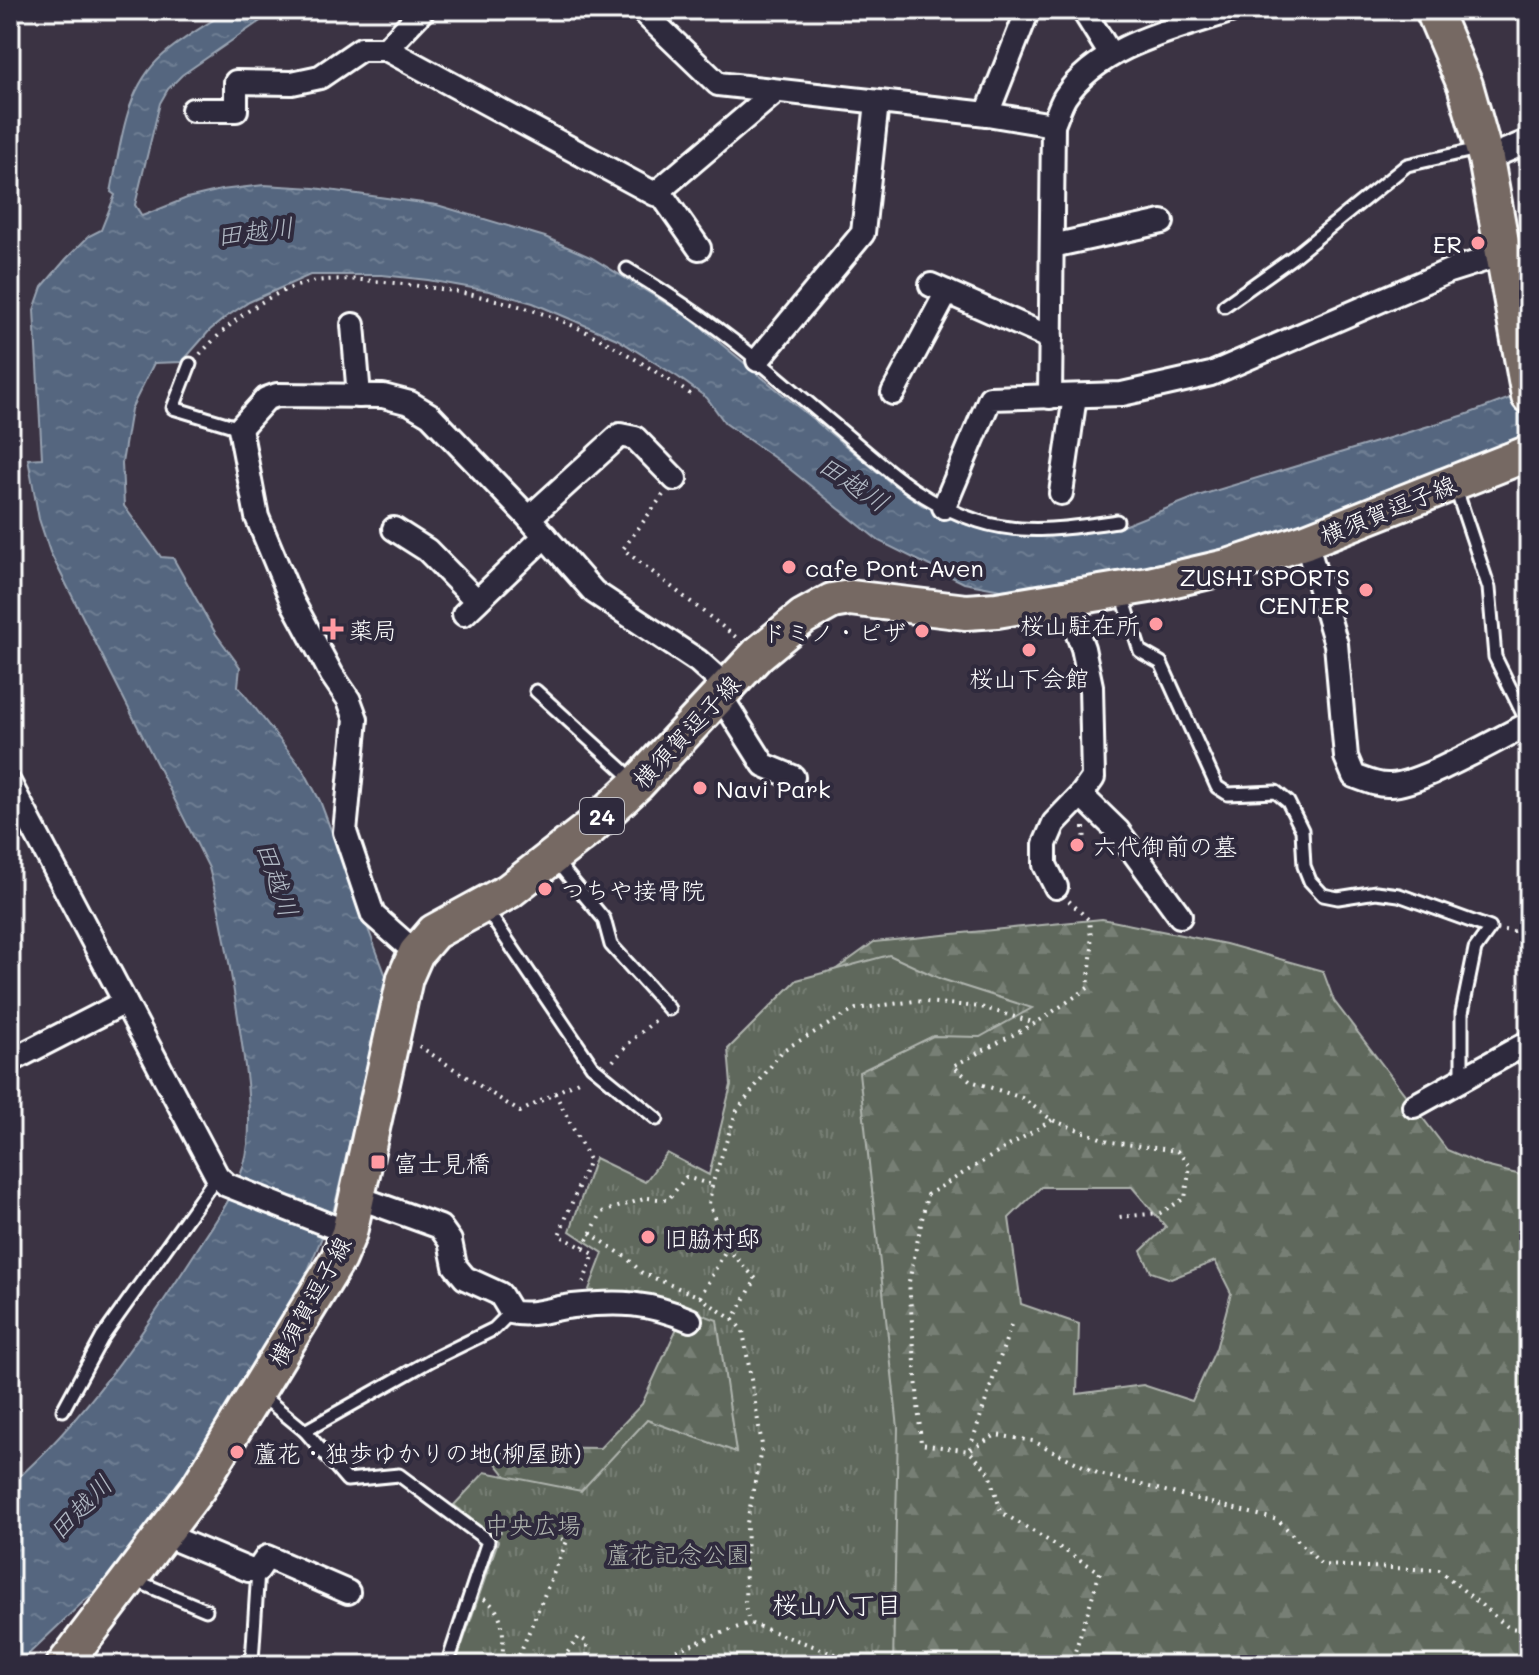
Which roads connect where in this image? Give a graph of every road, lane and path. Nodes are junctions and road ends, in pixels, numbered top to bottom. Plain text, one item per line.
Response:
1 (423, 10) edge
2 (641, 10) edge
3 (1028, 10) edge
4 (1083, 10) edge
5 (1233, 10) edge
6 (1433, 10) edge
7 (386, 49) junction
8 (1111, 55) junction
9 (775, 92) junction
10 (877, 102) junction
11 (193, 110) dead end
12 (987, 114) junction
13 (1053, 125) junction
14 (1529, 141) edge
15 (1484, 154) junction
16 (659, 191) junction
17 (1162, 222) dead end
18 (1052, 246) junction
19 (699, 248) dead end
20 (1503, 254) junction
21 (627, 269) dead end
22 (1224, 306) dead end
23 (353, 325) dead end
24 (1051, 338) junction
25 (758, 360) junction
26 (190, 364) joint
27 (1528, 392) edge
28 (893, 393) dead end
29 (359, 396) junction
30 (1075, 396) junction
31 (695, 397) dead end
32 (1050, 397) junction
33 (240, 428) junction
34 (1529, 453) edge
35 (675, 479) joint
36 (1454, 482) junction
37 (1061, 493) dead end
38 (944, 507) junction
39 (529, 518) junction
40 (1117, 521) dead end
41 (394, 529) dead end
42 (545, 536) junction
43 (1306, 541) junction
44 (1120, 590) junction
45 (1065, 600) junction
46 (758, 654) junction
47 (536, 691) dead end
48 (724, 691) junction
49 (1528, 724) edge
50 (793, 777) dead end
51 (637, 784) junction
52 (11, 789) edge
53 (1081, 795) junction
54 (553, 859) junction
55 (1056, 887) joint
56 (483, 905) junction
57 (1180, 916) dead end
58 (1529, 927) edge
59 (1490, 928) junction
60 (416, 953) junction
61 (125, 1002) junction
62 (669, 1009) joint
63 (1036, 1023) junction
64 (392, 1031) junction
65 (1529, 1042) edge
66 (10, 1061) edge
67 (595, 1068) junction
68 (1462, 1080) junction
69 (555, 1093) junction
70 (1414, 1106) dead end
71 (657, 1119) dead end
72 (1052, 1120) junction
73 (222, 1180) junction
74 (712, 1185) junction
75 (357, 1197) junction
76 (1119, 1217) dead end
77 (340, 1230) junction
78 (582, 1248) junction
79 (727, 1248) junction
80 (700, 1297) dead end
81 (574, 1306) junction
82 (511, 1312) junction
83 (690, 1320) dead end
84 (733, 1320) dead end
85 (1011, 1325) dead end
86 (257, 1393) junction
87 (63, 1410) dead end
88 (305, 1431) junction
89 (762, 1445) dead end
90 (969, 1451) junction
91 (165, 1535) junction
92 (488, 1541) junction
93 (258, 1570) junction
94 (130, 1578) junction
95 (348, 1592) dead end
96 (469, 1594) junction
97 (206, 1610) dead end
98 (749, 1623) junction
99 (1529, 1630) edge
100 (252, 1661) dead end
101 (70, 1663) edge
102 (447, 1665) edge
103 (502, 1665) edge
104 (515, 1665) edge
105 (558, 1665) edge
106 (583, 1665) edge
107 (658, 1665) edge
108 (866, 1665) edge
109 (1077, 1665) edge

1 - 7 street
2 - 9 street
3 - 12 street
4 - 8 street
5 - 8 street
6 - 15 main road
7 - 11 street
7 - 16 street
8 - 13 street
9 - 10 street
9 - 16 street
10 - 12 street
10 - 25 street
12 - 13 street
13 - 18 street
14 - 15 street
15 - 20 main road
15 - 22 lane
16 - 19 street
17 - 18 street
18 - 24 street
20 - 27 main road
20 - 30 street
21 - 25 lane
23 - 29 street
24 - 28 street
24 - 32 street
25 - 38 lane
26 - 31 path
26 - 33 lane
29 - 33 street
29 - 39 street
30 - 32 street
30 - 37 street
32 - 38 street
33 - 60 street
34 - 36 main road, 横須賀逗子線 / 24
35 - 39 street
35 - 46 path
36 - 43 main road, 横須賀逗子線 / 24
36 - 49 lane
38 - 40 lane
39 - 42 street
41 - 42 street
42 - 48 street
43 - 44 main road, 横須賀逗子線 / 24
43 - 49 street
44 - 45 main road, 横須賀逗子線 / 24
44 - 59 lane
45 - 46 main road, 横須賀逗子線 / 24
45 - 53 street
46 - 48 main road, 横須賀逗子線 / 24
47 - 51 lane
48 - 50 street
48 - 51 main road, 横須賀逗子線 / 24
51 - 54 main road, 横須賀逗子線 / 24
52 - 61 street
53 - 55 street
53 - 57 street
54 - 56 main road, 横須賀逗子線 / 24
54 - 62 lane
55 - 63 path
56 - 60 main road, 横須賀逗子線 / 24
56 - 67 lane
58 - 59 path
59 - 68 lane
60 - 64 main road, 横須賀逗子線 / 24
61 - 66 street
61 - 73 street
62 - 67 path
63 - 72 path
63 - 74 path
64 - 69 path
64 - 75 main road, 横須賀逗子線 / 24
65 - 68 street
67 - 69 path
67 - 71 lane
68 - 70 street
69 - 78 path
72 - 76 path
72 - 90 path
73 - 77 street
73 - 87 lane
74 - 78 path
74 - 79 path
75 - 77 main road, 横須賀逗子線 / 24
75 - 82 street
77 - 86 main road, 横須賀逗子線 / 24
78 - 81 path
79 - 80 path
79 - 84 path
81 - 82 street
81 - 83 street
82 - 88 lane
85 - 90 path
86 - 88 lane
86 - 91 main road, 横須賀逗子線 / 24
88 - 92 lane
89 - 98 path
90 - 99 path
90 - 109 path
91 - 93 street
91 - 94 main road, 横須賀逗子線 / 24
92 - 96 lane
92 - 104 path
93 - 95 street
93 - 100 lane
94 - 97 lane
94 - 101 main road, 横須賀逗子線 / 24
96 - 102 lane
96 - 103 path
98 - 107 path
98 - 108 path
105 - 106 path

